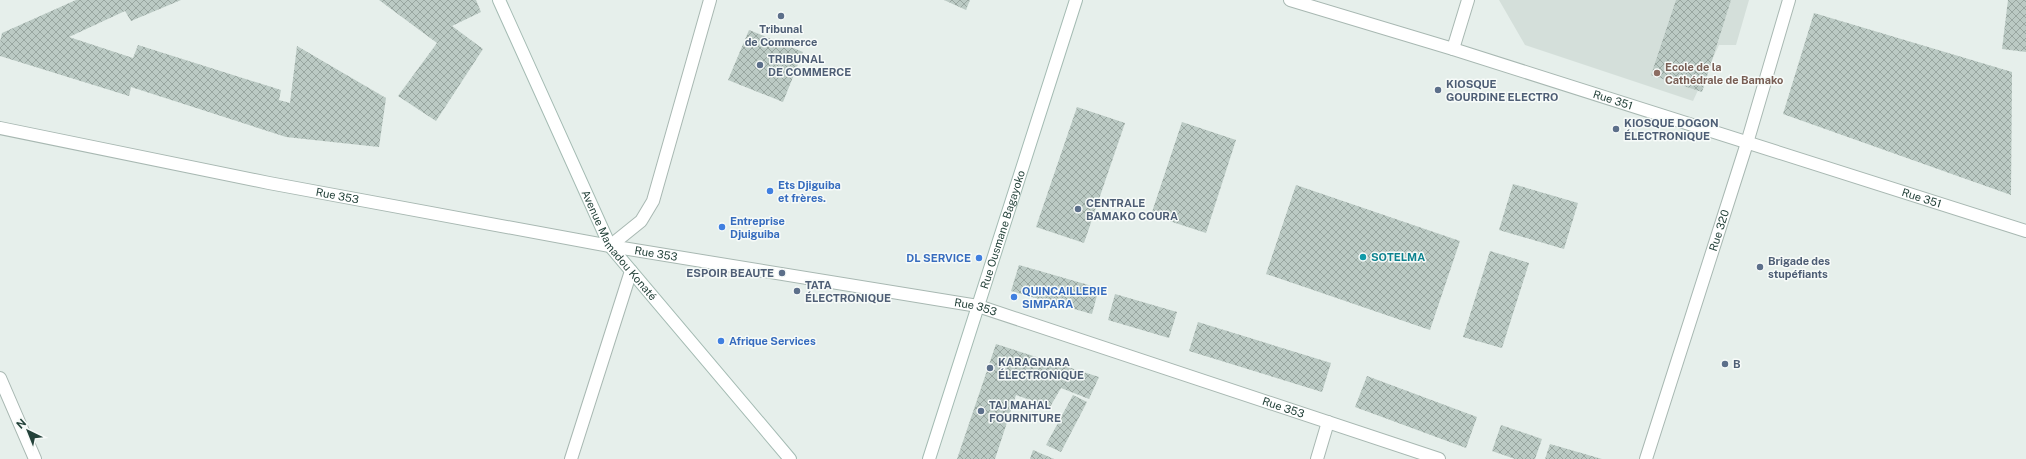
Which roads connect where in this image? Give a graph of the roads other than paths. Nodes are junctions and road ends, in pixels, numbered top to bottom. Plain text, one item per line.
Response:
1 (499, 0) edge
2 (710, 0) edge
3 (1076, 0) edge
4 (1290, 0) edge
5 (1468, 0) edge
6 (1789, 0) edge
7 (1453, 49) junction
8 (0, 128) edge
9 (1747, 143) junction
10 (2026, 231) edge
11 (610, 246) junction
12 (631, 272) junction
13 (978, 306) junction
14 (0, 378) edge
15 (1328, 422) junction
16 (35, 459) edge
17 (570, 459) edge
18 (790, 459) edge
19 (929, 459) edge
20 (1317, 459) edge
21 (1439, 459) edge
22 (1646, 459) edge

1 - 11 street, Avenue Mamadou Konaté
2 - 11 street
3 - 13 street, Rue Ousmane Bagayoko
4 - 7 street, Rue 351
5 - 7 street
6 - 9 street, Rue 320
7 - 9 street, Rue 351
8 - 11 street, Rue 353
9 - 10 street, Rue 351
9 - 22 street, Rue 320
11 - 12 street, Avenue Mamadou Konaté
11 - 13 street, Rue 353
12 - 17 street
12 - 18 street, Avenue Mamadou Konaté
13 - 15 street, Rue 353
13 - 19 street, Rue Ousmane Bagayoko
14 - 16 street
15 - 20 street
15 - 21 street, Rue 353

